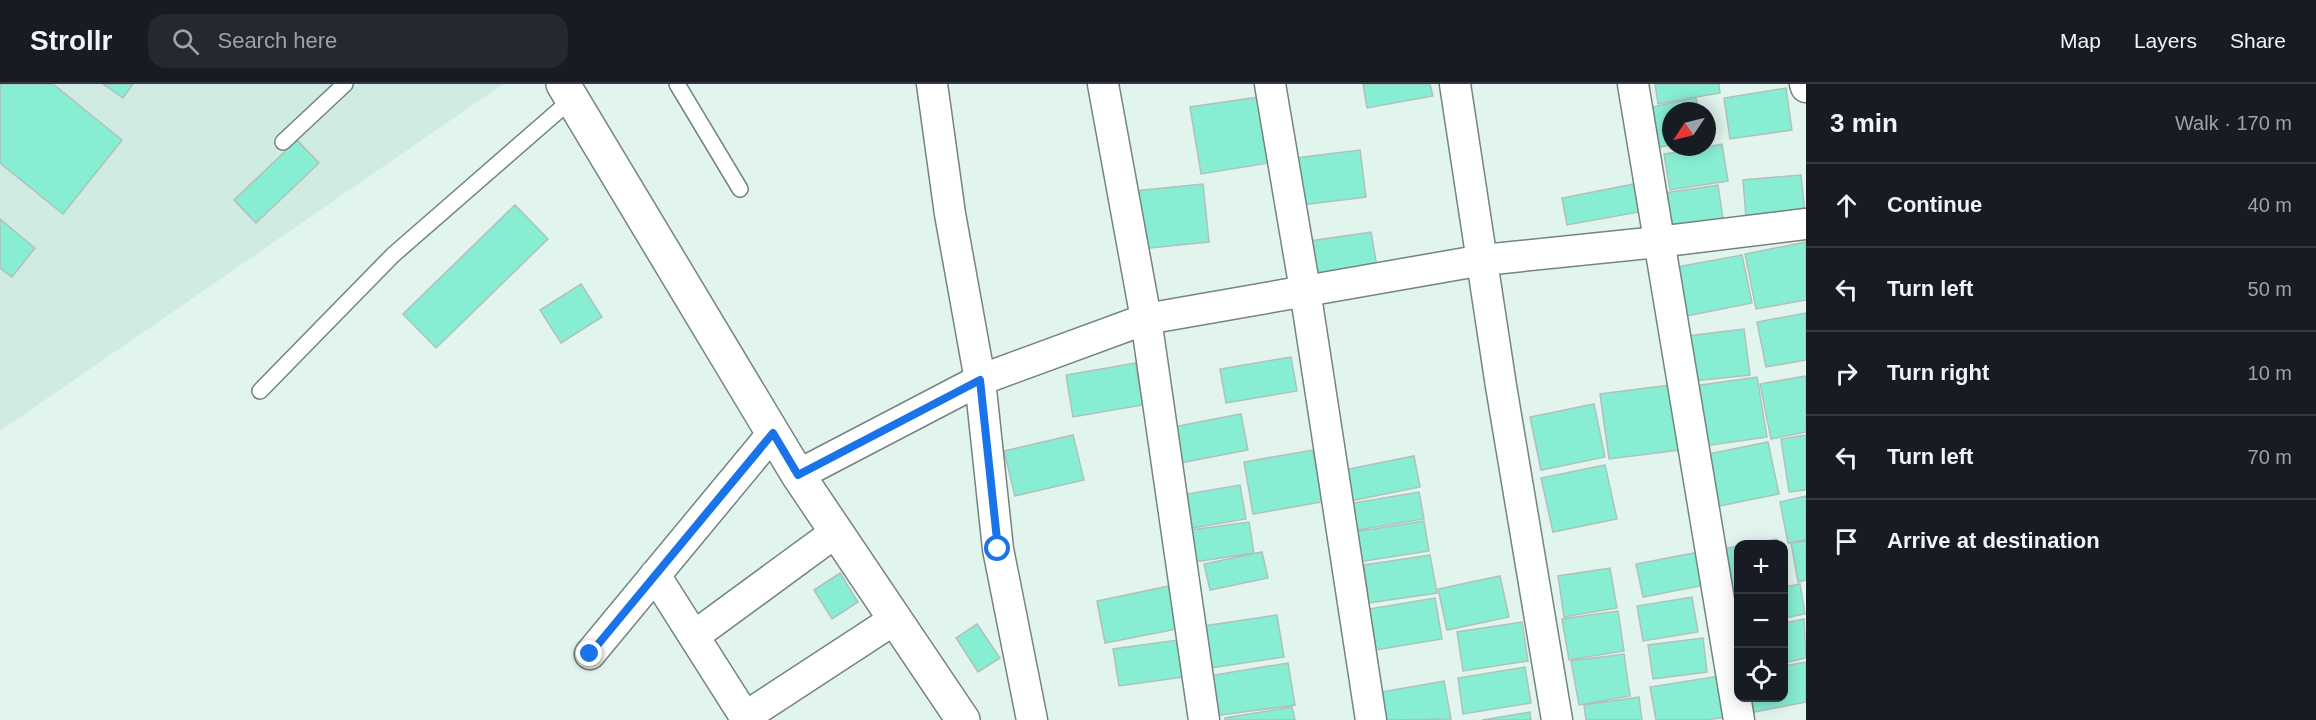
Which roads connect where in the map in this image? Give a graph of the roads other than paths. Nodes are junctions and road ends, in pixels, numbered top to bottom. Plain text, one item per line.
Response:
1 (345, 84) edge
2 (677, 84) edge
3 (932, 84) edge
4 (1103, 84) edge
5 (1270, 84) edge
6 (1455, 84) edge
7 (1633, 84) edge
8 (568, 92) edge
9 (283, 142) dead end
10 (740, 189) dead end
11 (1806, 224) edge
12 (1658, 242) junction
13 (1483, 260) junction
14 (1305, 290) junction
15 (1146, 319) junction
16 (980, 380) junction
17 (260, 391) dead end
18 (773, 433) junction
19 (798, 475) junction
20 (836, 532) junction
21 (655, 575) junction
22 (895, 619) junction
23 (694, 636) junction
24 (590, 654) dead end
25 (746, 718) edge
26 (963, 720) edge
27 (1032, 720) edge
28 (1204, 720) edge
29 (1371, 720) edge
30 (1557, 720) edge
31 (1739, 720) edge

1 - 9 lane
2 - 10 lane
3 - 16 street
4 - 15 street
5 - 14 street
6 - 13 street
7 - 12 street
8 - 17 lane
8 - 18 street
11 - 12 street
12 - 13 street
12 - 31 street
13 - 14 street
13 - 30 street
14 - 15 street
14 - 29 street
15 - 16 street
15 - 28 street
16 - 19 street
16 - 27 street
18 - 19 street
18 - 21 street
19 - 20 street
20 - 22 street
20 - 23 street
21 - 23 street
21 - 24 street
22 - 25 street
22 - 26 street
23 - 25 street

